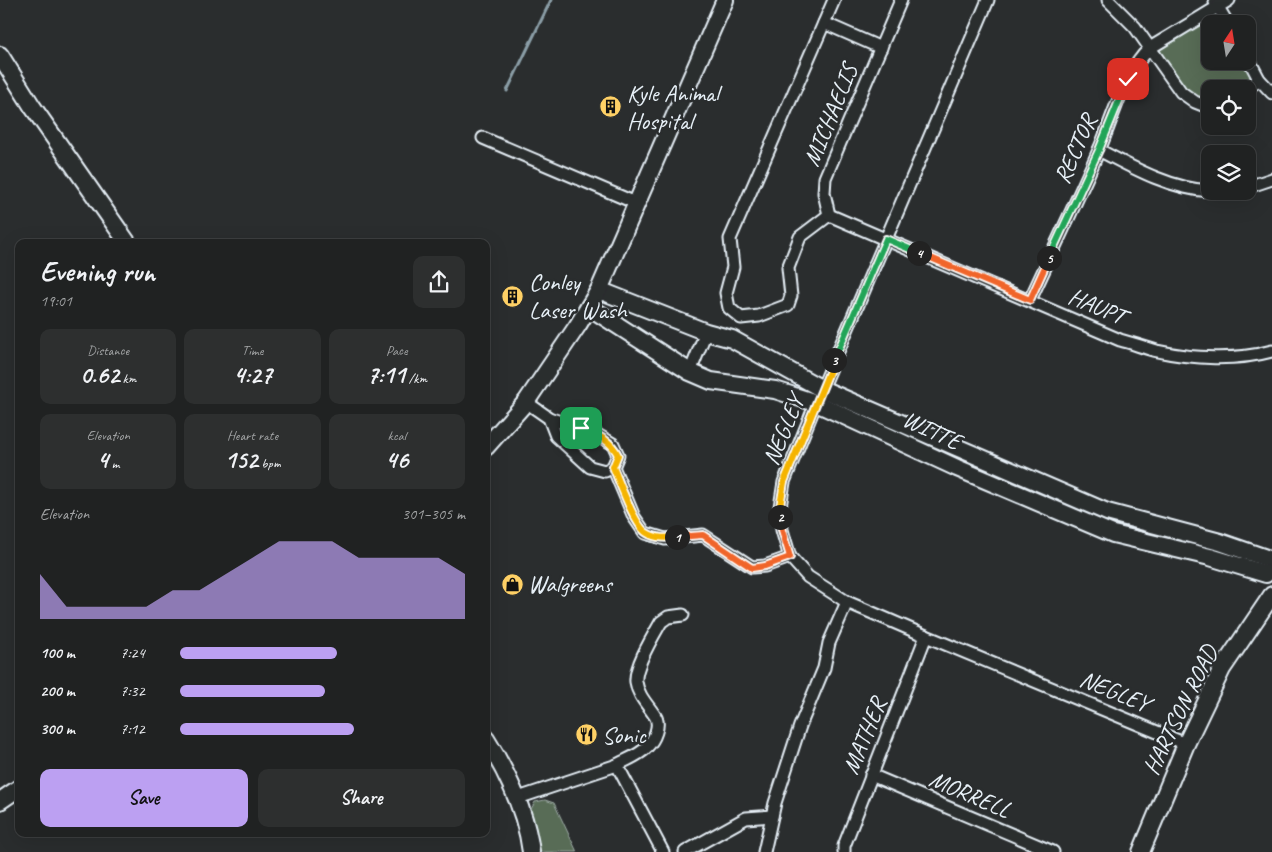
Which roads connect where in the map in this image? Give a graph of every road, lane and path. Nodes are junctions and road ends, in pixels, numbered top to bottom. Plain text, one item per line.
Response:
1 (725, 0) edge
2 (834, 0) edge
3 (901, 0) edge
4 (988, 0) edge
5 (1108, 0) edge
6 (1229, 0) edge
7 (1216, 3) edge
8 (1223, 15) edge
9 (824, 22) junction
10 (881, 48) junction
11 (1150, 48) junction
12 (0, 54) edge
13 (1254, 70) edge
14 (1259, 79) junction
15 (1256, 82) edge
16 (1272, 92) edge
17 (1201, 104) edge
18 (483, 138) dead end
19 (1099, 150) junction
20 (1272, 179) edge
21 (1256, 184) edge
22 (1201, 190) edge
23 (638, 204) junction
24 (829, 215) junction
25 (126, 239) edge
26 (886, 239) junction
27 (599, 290) junction
28 (1030, 300) junction
29 (589, 307) junction
30 (742, 318) junction
31 (706, 332) junction
32 (732, 339) junction
33 (1272, 352) edge
34 (690, 372) junction
35 (819, 396) junction
36 (526, 402) junction
37 (549, 418) junction
38 (490, 442) edge
39 (613, 467) junction
40 (1053, 489) junction
41 (1045, 505) junction
42 (1161, 527) junction
43 (1158, 544) junction
44 (790, 557) junction
45 (1270, 565) edge
46 (1272, 593) edge
47 (847, 602) junction
48 (683, 615) dead end
49 (926, 636) junction
50 (1186, 744) junction
51 (490, 745) edge
52 (617, 765) junction
53 (871, 775) junction
54 (15, 791) edge
55 (518, 798) junction
56 (0, 801) edge
57 (772, 816) junction
58 (531, 852) edge
59 (664, 852) edge
60 (685, 852) edge
61 (764, 852) edge
62 (844, 852) edge
63 (1053, 852) edge
64 (1141, 852) edge

1 - 23 street
2 - 9 street, MICHAELIS
3 - 10 street, MICHAELIS
4 - 26 street, NEGLEY
5 - 11 street
6 - 7 street, RECTOR
7 - 8 street
7 - 11 street, RECTOR
9 - 10 street
9 - 30 street, MICHAELIS
10 - 24 street, MICHAELIS
11 - 17 street
11 - 19 street, RECTOR
12 - 25 street
13 - 14 street
14 - 15 street
14 - 16 street
18 - 23 street
19 - 22 street
19 - 28 street, RECTOR
20 - 21 street
23 - 27 street
24 - 26 street, HAUPT
24 - 30 street
26 - 28 street, HAUPT
26 - 35 street, NEGLEY
27 - 29 street
27 - 31 street, WITTE
28 - 33 street, HAUPT
29 - 34 street, WITTE
29 - 36 street
30 - 32 street
31 - 32 street, WITTE
31 - 34 street
32 - 35 street, WITTE
34 - 35 street, WITTE
35 - 40 street, WITTE
35 - 41 street, WITTE
35 - 44 street, NEGLEY
36 - 37 street
36 - 38 street
37 - 39 street
37 - 39 street
39 - 44 street
40 - 41 street
40 - 42 street, WITTE
41 - 43 street, WITTE
42 - 43 street
42 - 45 street, WITTE
43 - 45 street, WITTE
44 - 47 street, NEGLEY
45 - 46 street
46 - 50 street, HARTSON ROAD
47 - 49 street, NEGLEY
47 - 57 street
48 - 52 street
49 - 50 street, NEGLEY
49 - 53 street, MATHER
50 - 64 street, HARTSON ROAD
51 - 55 street
52 - 55 street
52 - 59 street
53 - 62 street, MATHER
53 - 63 street, MORRELL
54 - 56 street
55 - 58 street
57 - 60 street
57 - 61 street

